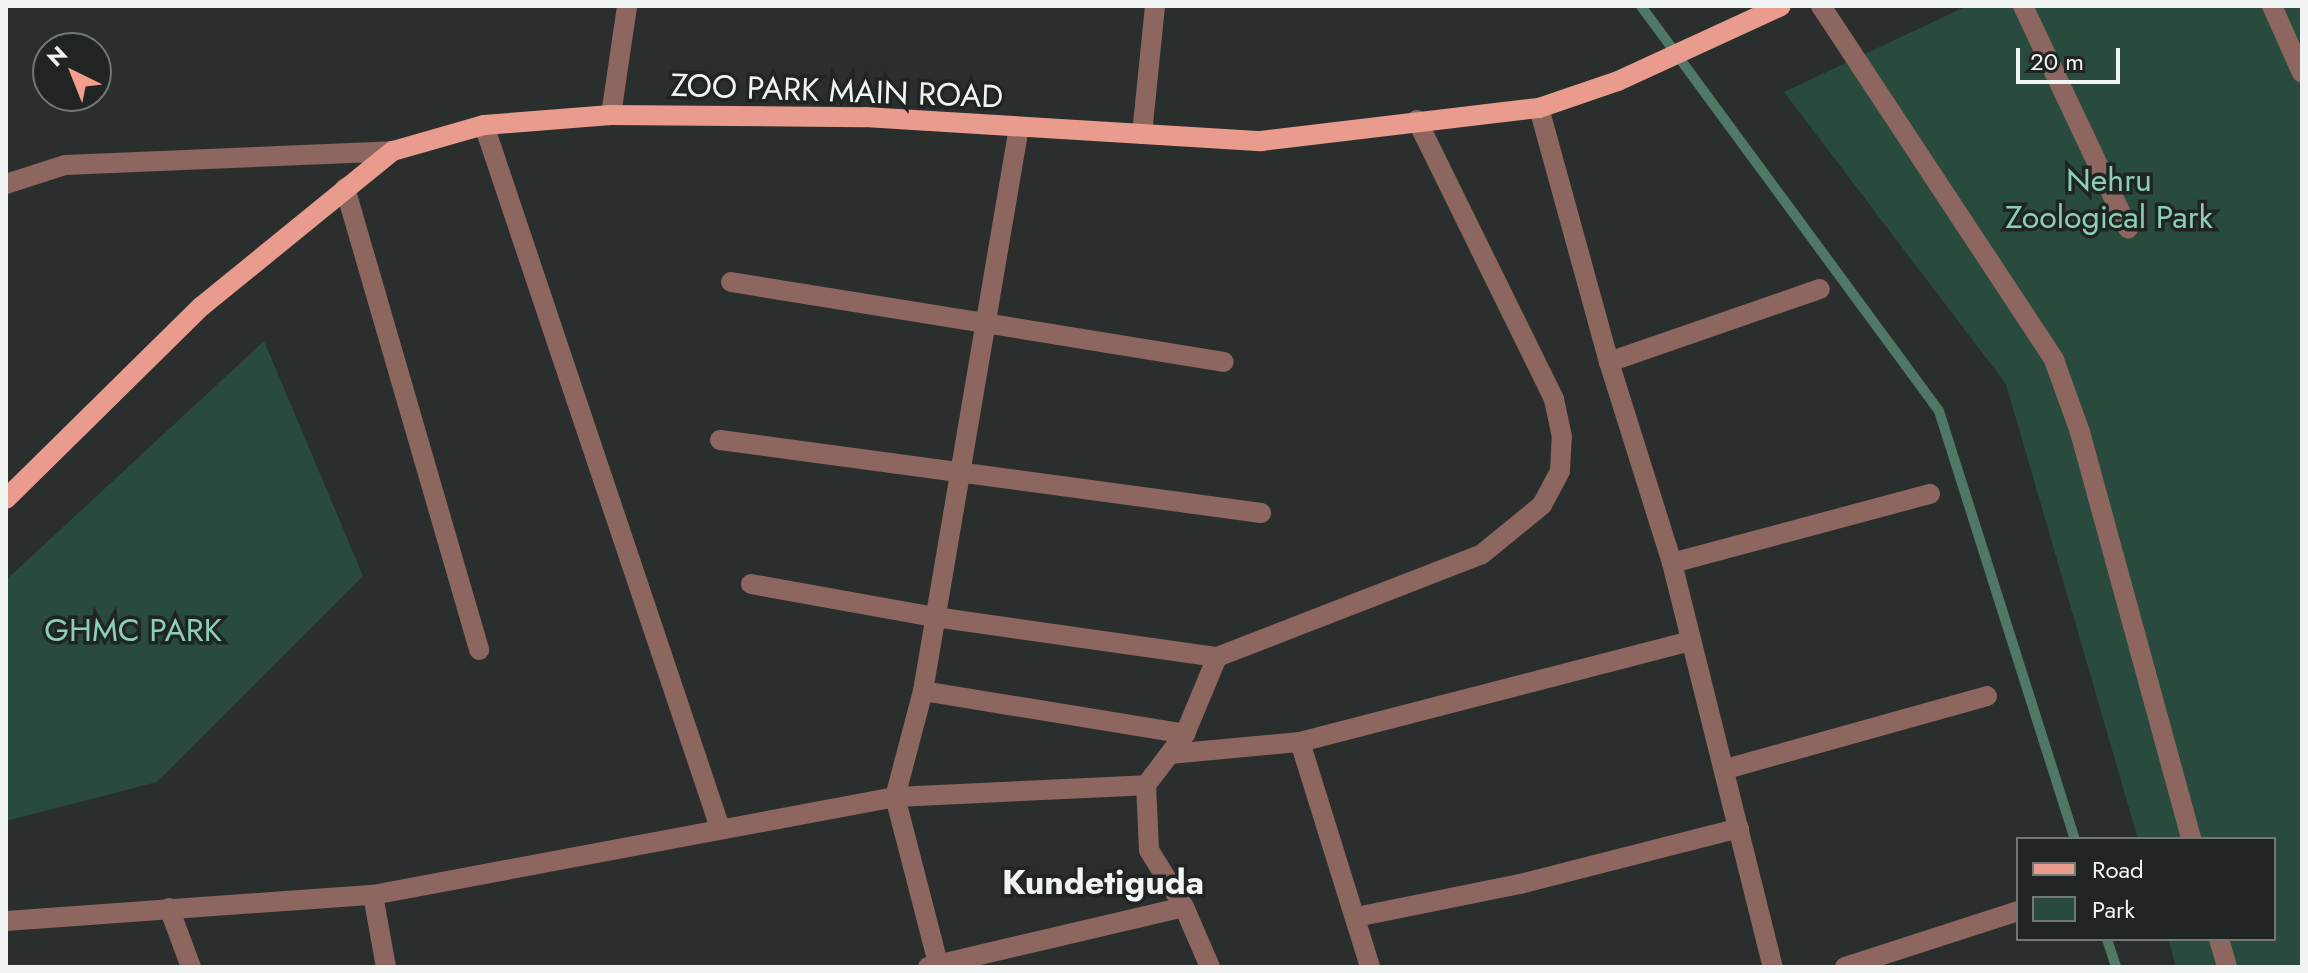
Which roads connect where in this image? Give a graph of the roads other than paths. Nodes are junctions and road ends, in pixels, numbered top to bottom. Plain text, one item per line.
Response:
1 (627, 6) edge
2 (1155, 6) edge
3 (1781, 6) edge
4 (1821, 6) edge
5 (2023, 6) edge
6 (2272, 6) edge
7 (2302, 73) edge
8 (1539, 108) junction
9 (611, 115) junction
10 (1417, 120) junction
11 (484, 125) junction
12 (1019, 127) junction
13 (1142, 134) junction
14 (393, 151) junction
15 (6, 184) edge
16 (345, 188) junction
17 (2128, 228) dead end
18 (731, 282) dead end
19 (1820, 289) dead end
20 (988, 320) junction
21 (1224, 362) dead end
22 (1609, 362) junction
23 (720, 440) dead end
24 (957, 472) junction
25 (1930, 494) dead end
26 (6, 499) edge
27 (1261, 513) dead end
28 (1672, 563) junction
29 (751, 584) dead end
30 (935, 617) junction
31 (1691, 641) junction
32 (479, 650) dead end
33 (1217, 657) junction
34 (923, 691) junction
35 (1987, 696) dead end
36 (1185, 734) junction
37 (1300, 742) junction
38 (1170, 754) junction
39 (1726, 769) junction
40 (1146, 785) junction
41 (895, 797) junction
42 (720, 828) junction
43 (1739, 828) junction
44 (2190, 837) edge
45 (373, 895) junction
46 (1184, 907) junction
47 (169, 908) junction
48 (2016, 912) edge
49 (1356, 917) junction
50 (6, 921) edge
51 (2220, 941) edge
52 (935, 966) edge
53 (191, 967) edge
54 (386, 967) edge
55 (1210, 967) edge
56 (1370, 967) edge
57 (1773, 967) edge
58 (1845, 967) edge
59 (2227, 967) edge

1 - 9 street
2 - 13 street
3 - 8 main road, ZOO PARK MAIN ROAD
4 - 44 street
5 - 17 street
6 - 7 street
8 - 10 main road, ZOO PARK MAIN ROAD
8 - 22 street
9 - 11 main road, ZOO PARK MAIN ROAD
9 - 12 main road, ZOO PARK MAIN ROAD
10 - 13 main road, ZOO PARK MAIN ROAD
10 - 33 street
11 - 14 main road, ZOO PARK MAIN ROAD
11 - 42 street
12 - 13 main road, ZOO PARK MAIN ROAD
12 - 20 street
14 - 15 street
14 - 16 main road, ZOO PARK MAIN ROAD
16 - 26 main road, ZOO PARK MAIN ROAD
16 - 32 street
18 - 20 street
19 - 22 street
20 - 21 street
20 - 24 street
22 - 28 street
23 - 24 street
24 - 27 street
24 - 30 street
25 - 28 street
28 - 31 street
29 - 30 street
30 - 33 street
30 - 34 street
31 - 37 street
31 - 39 street
33 - 36 street
34 - 36 street
34 - 41 street
35 - 39 street
36 - 38 street
37 - 38 street
37 - 49 street
38 - 40 street
39 - 43 street
40 - 41 street
40 - 46 street
41 - 42 street
41 - 52 street
42 - 45 street
43 - 49 street
43 - 57 street
45 - 47 street
45 - 54 street
46 - 52 street
46 - 55 street
47 - 50 street
47 - 53 street
48 - 58 street
49 - 56 street
51 - 59 street

